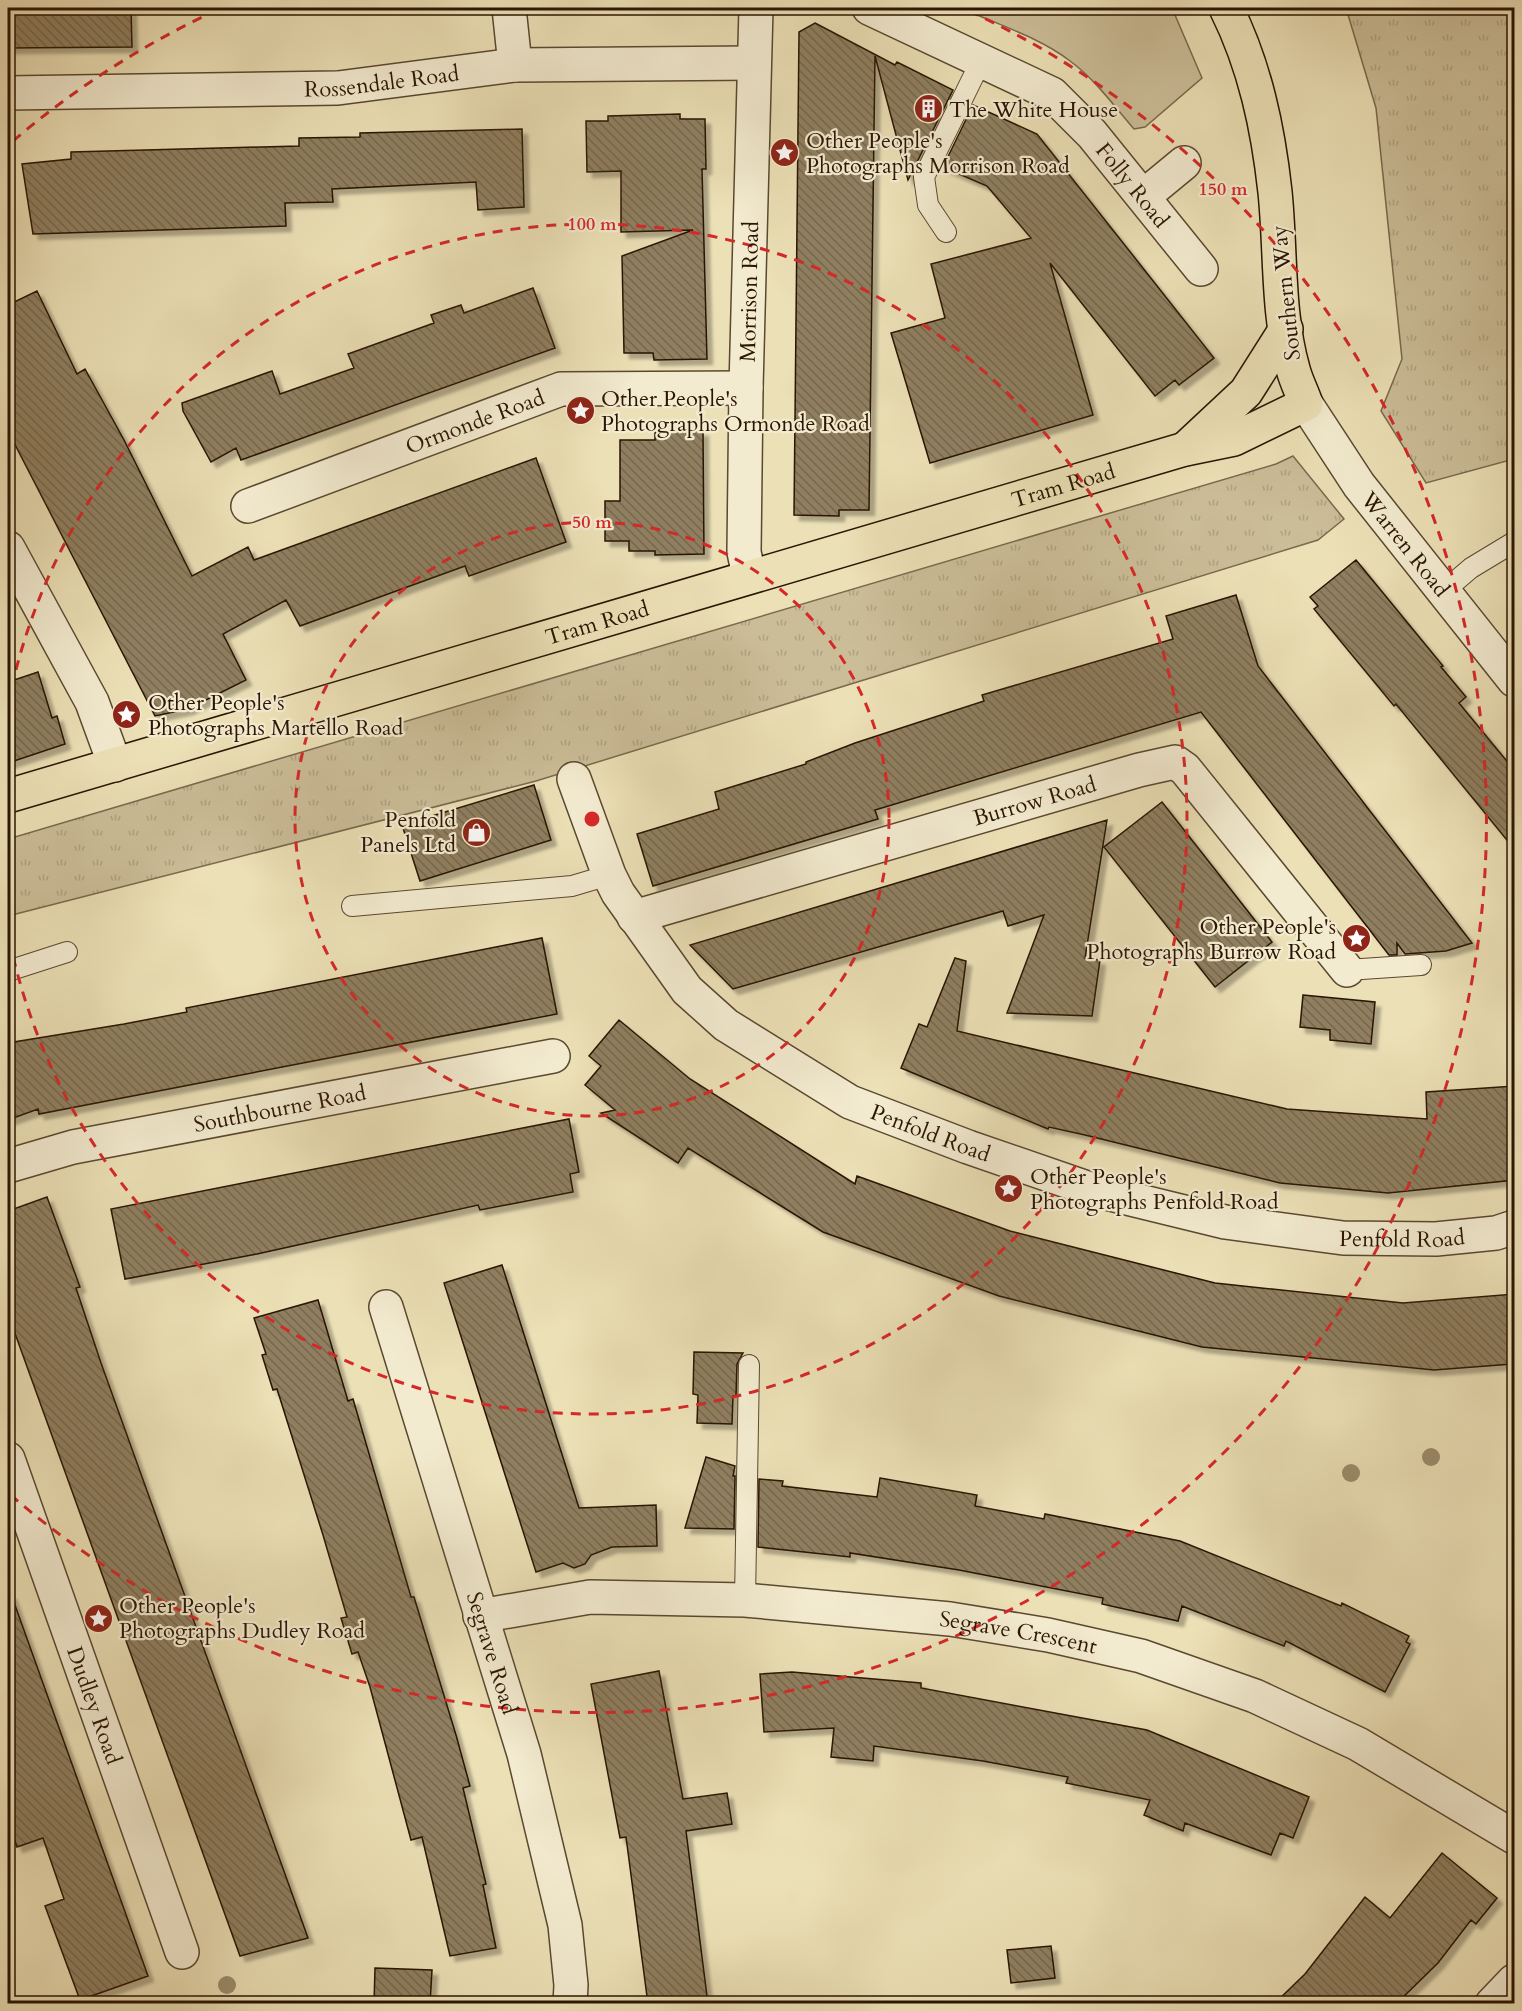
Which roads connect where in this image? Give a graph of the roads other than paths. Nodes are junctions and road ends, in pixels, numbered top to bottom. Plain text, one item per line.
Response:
1 (509, 8) edge
2 (756, 8) edge
3 (869, 8) edge
4 (1226, 8) edge
5 (982, 59) junction
6 (754, 63) junction
7 (515, 65) junction
8 (8, 93) edge
9 (1184, 163) dead end
10 (1144, 196) junction
11 (946, 232) dead end
12 (1201, 269) dead end
13 (1286, 329) junction
14 (746, 388) junction
15 (1306, 404) junction
16 (1185, 449) junction
17 (248, 506) dead end
18 (1515, 542) edge
19 (8, 548) edge
20 (749, 576) junction
21 (1444, 591) junction
22 (1515, 680) edge
23 (115, 765) junction
24 (574, 779) dead end
25 (8, 796) edge
26 (609, 875) junction
27 (352, 906) dead end
28 (634, 917) junction
29 (67, 952) dead end
30 (1421, 965) dead end
31 (1347, 970) joint
32 (8, 971) edge
33 (553, 1056) dead end
34 (8, 1166) edge
35 (1515, 1227) edge
36 (386, 1307) dead end
37 (749, 1365) dead end
38 (8, 1459) edge
39 (745, 1600) junction
40 (480, 1616) junction
41 (1515, 1837) edge
42 (182, 1952) dead end
43 (1515, 1981) edge
44 (570, 2004) edge
45 (1492, 2004) edge

1 - 7 street
2 - 6 street, Morrison Road
3 - 5 street, Folly Road
4 - 13 main road, Southern Way
5 - 10 street, Folly Road
5 - 11 lane
6 - 7 street, Rossendale Road
6 - 14 street, Morrison Road
7 - 8 street, Rossendale Road
9 - 10 street
10 - 12 street, Folly Road
13 - 15 main road, Southern Way
13 - 16 main road, Tram Road
14 - 17 street, Ormonde Road
14 - 20 street, Morrison Road
15 - 16 main road, Tram Road
15 - 21 street, Warren Road
16 - 20 main road, Tram Road
18 - 21 lane
19 - 23 street
20 - 23 main road, Tram Road
21 - 22 street, Warren Road
23 - 25 main road, Tram Road
24 - 26 street, Penfold Road
26 - 27 lane
26 - 28 street, Penfold Road
28 - 31 street, Burrow Road
28 - 35 street, Penfold Road
29 - 32 lane
30 - 31 lane
33 - 34 street, Southbourne Road
36 - 40 street, Segrave Road
37 - 39 lane
38 - 42 street, Dudley Road
39 - 40 street, Segrave Crescent
39 - 41 street, Segrave Crescent
40 - 44 street, Segrave Road
43 - 45 street

